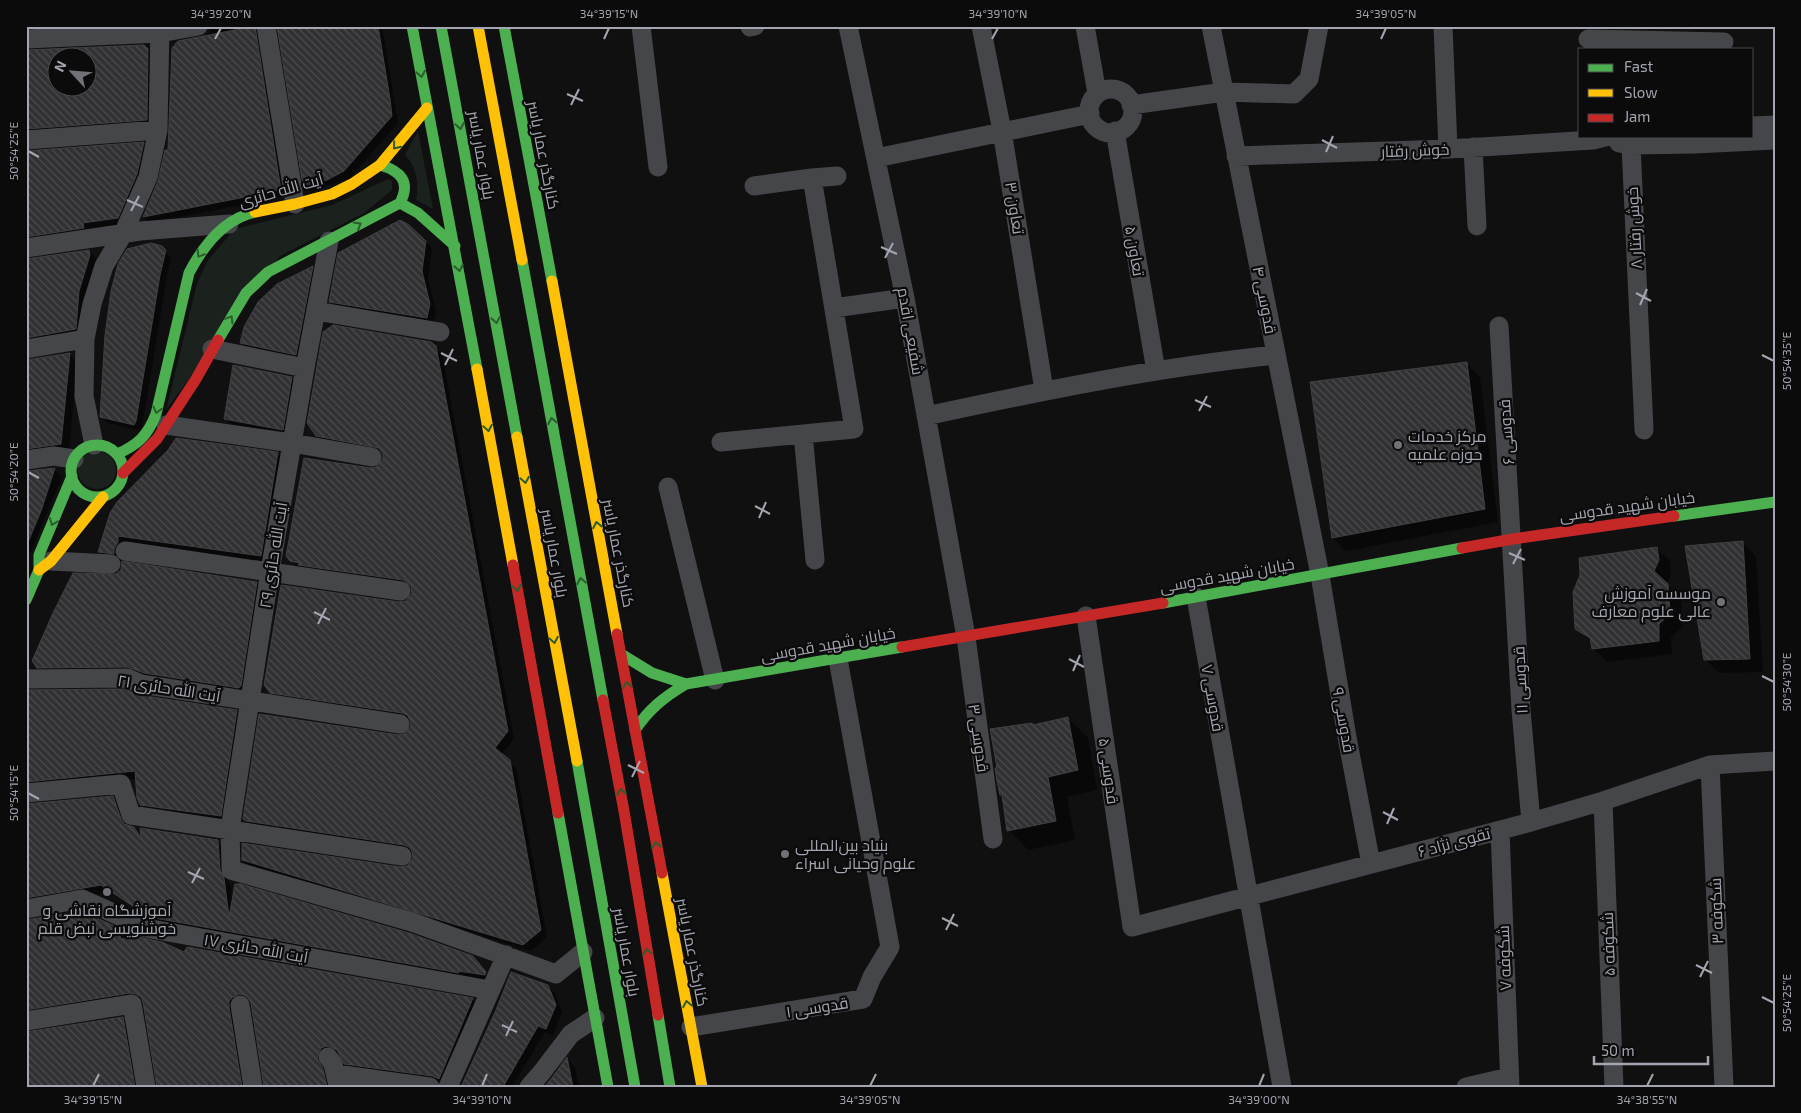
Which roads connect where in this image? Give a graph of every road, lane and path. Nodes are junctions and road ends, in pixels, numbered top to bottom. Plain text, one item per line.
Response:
1 (198, 26) edge
2 (266, 26) edge
3 (412, 26) edge
4 (441, 26) edge
5 (478, 26) edge
6 (504, 26) edge
7 (642, 26) edge
8 (848, 26) edge
9 (981, 26) edge
10 (1085, 26) edge
11 (1211, 26) edge
12 (1319, 26) edge
13 (1443, 26) edge
14 (160, 30) edge
15 (1588, 38) edge
16 (26, 39) edge
17 (1724, 42) dead end
18 (1224, 92) junction
19 (1096, 93) junction
20 (1131, 105) junction
21 (428, 108) junction
22 (1090, 114) junction
23 (1775, 125) edge
24 (1754, 126) edge
25 (158, 130) junction
26 (1115, 131) junction
27 (1002, 132) junction
28 (1586, 138) edge
29 (1602, 138) edge
30 (26, 140) edge
31 (1775, 140) edge
32 (1630, 145) junction
33 (1473, 147) junction
34 (1448, 149) junction
35 (1236, 156) junction
36 (876, 158) junction
37 (380, 165) junction
38 (658, 167) dead end
39 (837, 176) dead end
40 (812, 178) junction
41 (754, 186) dead end
42 (400, 203) junction
43 (295, 204) junction
44 (229, 224) junction
45 (1477, 226) dead end
46 (123, 234) junction
47 (329, 241) junction
48 (455, 246) junction
49 (26, 248) edge
50 (905, 298) junction
51 (834, 308) junction
52 (316, 311) junction
53 (1499, 326) dead end
54 (440, 332) dead end
55 (85, 340) junction
56 (26, 349) edge
57 (212, 349) junction
58 (1276, 354) junction
59 (305, 368) junction
60 (1156, 371) junction
61 (1044, 390) junction
62 (926, 416) junction
63 (166, 425) junction
64 (1644, 430) dead end
65 (803, 434) junction
66 (721, 442) dead end
67 (292, 443) junction
68 (94, 445) junction
69 (117, 454) junction
70 (372, 457) dead end
71 (26, 460) edge
72 (73, 468) junction
73 (123, 473) junction
74 (668, 487) dead end
75 (103, 497) junction
76 (1775, 502) edge
77 (1512, 539) junction
78 (125, 551) dead end
79 (814, 560) dead end
80 (111, 564) dead end
81 (39, 568) edge
82 (270, 571) junction
83 (1320, 575) junction
84 (401, 591) dead end
85 (1196, 597) junction
86 (26, 600) edge
87 (1086, 616) junction
88 (966, 637) junction
89 (621, 654) junction
90 (838, 659) junction
91 (26, 678) edge
92 (715, 680) junction
93 (686, 684) junction
94 (251, 702) junction
95 (400, 724) dead end
96 (635, 730) junction
97 (1775, 761) edge
98 (1710, 765) junction
99 (564, 768) junction
100 (26, 793) edge
101 (1603, 801) junction
102 (1531, 822) junction
103 (230, 829) junction
104 (1500, 830) junction
105 (993, 839) dead end
106 (402, 856) dead end
107 (1370, 864) junction
108 (1248, 896) junction
109 (26, 909) edge
110 (670, 920) junction
111 (1132, 927) joint
112 (583, 952) junction
113 (506, 956) junction
114 (667, 958) dead end
115 (665, 987) dead end
116 (490, 990) junction
117 (240, 1005) dead end
118 (595, 1018) junction
119 (26, 1021) edge
120 (691, 1027) junction
121 (661, 1035) junction
122 (334, 1073) edge
123 (1509, 1082) edge
124 (146, 1087) edge
125 (253, 1087) edge
126 (430, 1087) edge
127 (448, 1087) edge
128 (529, 1087) edge
129 (608, 1087) edge
130 (635, 1087) edge
131 (670, 1087) edge
132 (702, 1087) edge
133 (1282, 1087) edge
134 (1466, 1087) edge
135 (1614, 1087) edge
136 (1724, 1087) edge

1 - 14 street
2 - 43 street
3 -> 21 main road
4 -> 99 main road, بلوار عمار یاسر
121 -> 5 main road, بلوار عمار یاسر
89 -> 6 main road, کنارگذر عمار یاسر
7 - 38 street
8 - 36 street, شفیعی اقدم
9 - 27 street, تعاون ۳
10 - 19 street
11 - 18 street, قدوسی ۴
12 - 18 street
13 - 34 street
14 - 16 street
14 - 25 street
15 - 17 street
18 - 20 street
18 - 35 street, قدوسی ۴
19 - 20 street
19 - 22 street
20 - 26 street
21 -> 37 main road, آیت الله حائری
21 - 48 main road
22 - 26 street
22 - 27 street
23 - 24 street
25 - 30 street
25 - 46 street
26 - 60 street, تعاون ۵
27 - 36 street
27 - 61 street, تعاون ۳
28 - 33 street, خوش رفتار
29 - 32 street, خوش رفتار
31 - 32 street, خوش رفتار
32 - 64 street, خوش رفتار ۸
33 - 34 street, خوش رفتار
33 - 45 street
34 - 35 street, خوش رفتار
35 - 58 street, قدوسی ۴
36 - 50 street, شفیعی اقدم
37 - 42 main road
37 - 43 main road, آیت الله حائری
39 - 40 street
40 - 41 street
40 - 51 street
47 -> 42 main road
42 - 48 main road
43 - 44 main road, آیت الله حائری
44 - 46 street
44 -> 69 main road, آیت الله حائری
46 - 49 street
46 - 55 street
47 - 52 street, آیت الله حائری ۲۹
57 -> 47 main road
48 -> 99 main road
50 - 51 street
50 - 62 street, شفیعی اقدم
51 - 65 street
52 - 54 street
52 - 59 street, آیت الله حائری ۲۹
53 - 77 street, قدوسی ۶
55 - 56 street
55 - 68 street
57 - 59 street
57 - 63 main road
58 - 60 street
58 - 83 street, قدوسی ۴
59 - 67 street, آیت الله حائری ۲۹
60 - 61 street
61 - 62 street
62 - 88 street, شفیعی اقدم
63 - 67 street
63 - 73 main road
65 - 66 street
65 - 79 street
67 - 70 street
67 - 82 street, آیت الله حائری ۲۹
68 - 69 main road
68 - 72 main road
69 - 73 main road
71 - 72 street
72 - 75 main road
72 -> 81 main road
73 - 75 main road
74 - 92 street
75 - 81 main road
76 - 77 main road, خیابان شهید قدوسی
77 - 83 main road, خیابان شهید قدوسی
77 - 102 street, قدوسی ۱۱
78 - 82 street
80 - 81 street
81 - 86 main road
82 - 84 street
82 - 94 street, آیت الله حائری ۲۹
83 - 85 main road, خیابان شهید قدوسی
83 - 107 street, قدوسی ۹
85 - 87 main road, خیابان شهید قدوسی
85 - 108 street, قدوسی ۷
87 - 88 main road, خیابان شهید قدوسی
87 - 111 street, قدوسی ۵
88 - 90 main road, خیابان شهید قدوسی
88 - 105 street, قدوسی ۳
89 - 93 main road
96 -> 89 main road, کنارگذر عمار یاسر
90 - 92 main road, خیابان شهید قدوسی
90 - 120 street, قدوسی ۱
91 - 94 street, آیت الله حائری ۲۱
92 - 93 main road, خیابان شهید قدوسی
93 - 96 main road
94 - 95 street, آیت الله حائری ۲۱
94 - 103 street, آیت الله حائری ۲۹
110 -> 96 main road, کنارگذر عمار یاسر
97 - 98 street, تقوی نژاد ۶
98 - 101 street, تقوی نژاد ۶
98 - 136 street, شکوفه ۳
99 - 112 main road
99 - 130 main road, بلوار عمار یاسر
100 - 103 street
101 - 102 street, تقوی نژاد ۶
101 - 135 street, شکوفه ۵
102 - 104 street, تقوی نژاد ۶
103 - 106 street
103 - 113 street, آیت الله حائری ۲۹
104 - 107 street, تقوی نژاد ۶
104 - 123 street, شکوفه ۷
107 - 108 street, تقوی نژاد ۶
108 - 111 street, تقوی نژاد ۶
108 - 133 street, قدوسی ۷
109 - 116 street, آیت الله حائری ۱۷
110 - 114 main road
120 -> 110 main road, کنارگذر عمار یاسر
112 - 113 street
112 - 118 main road
113 - 116 street
115 - 121 main road
116 - 127 street
117 - 125 street
118 - 128 street
118 - 129 main road
119 - 124 street
120 - 132 main road, کنارگذر عمار یاسر
121 - 131 main road, بلوار عمار یاسر
122 - 126 street
123 - 134 street

